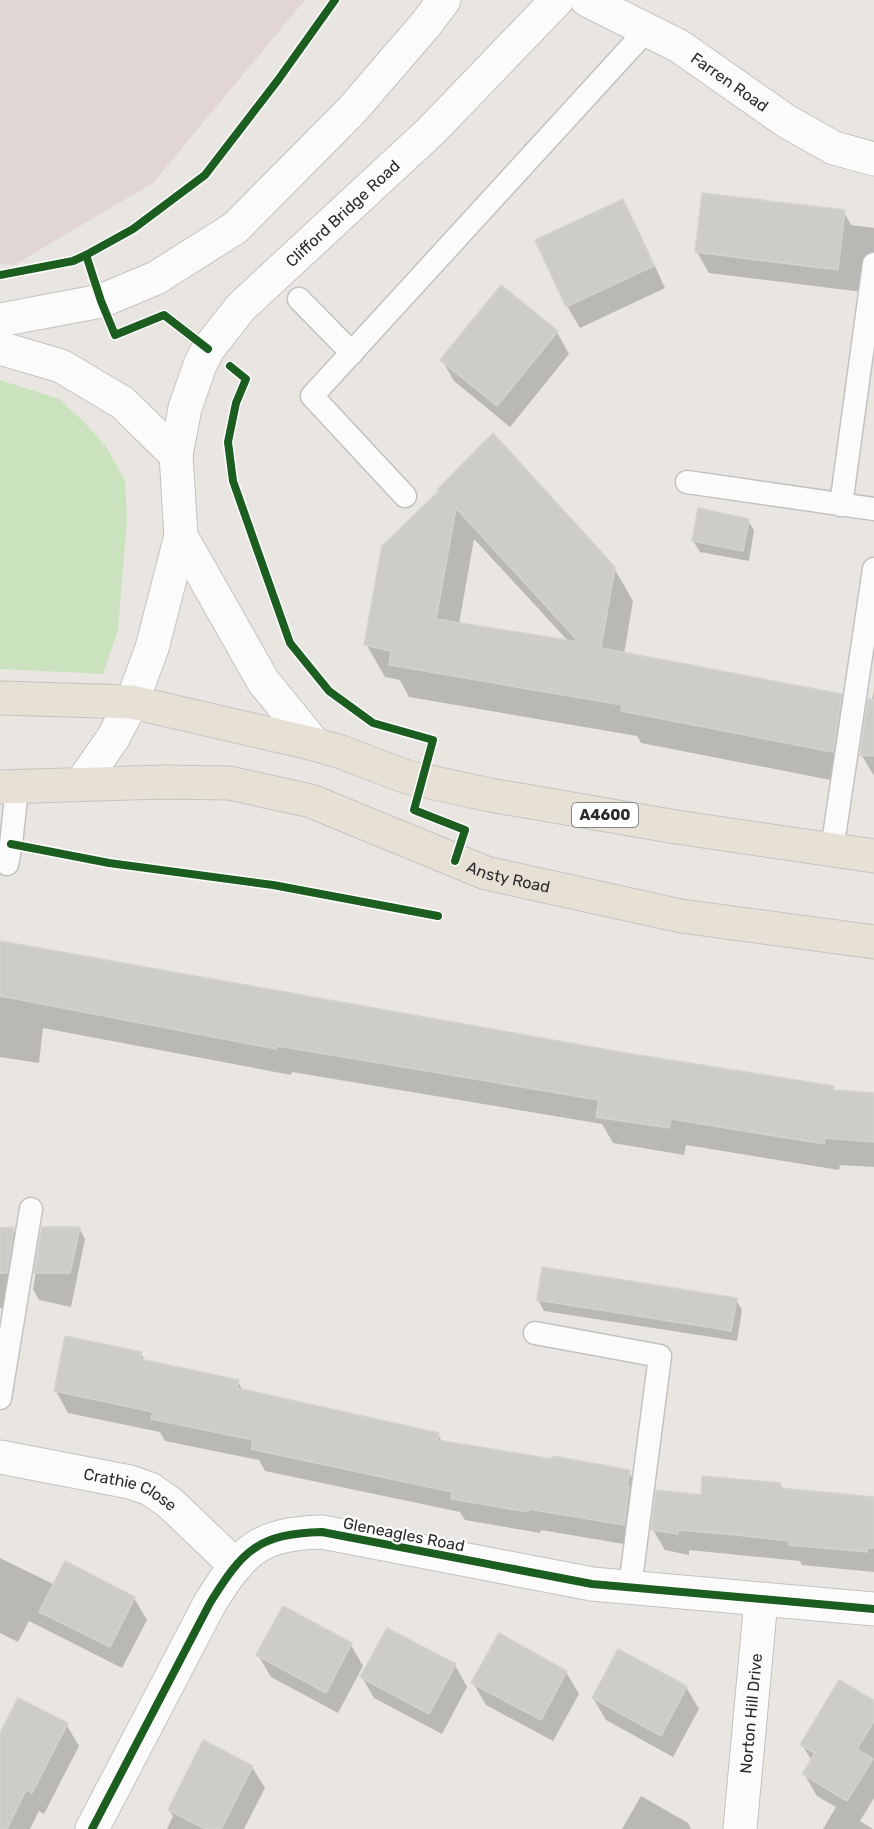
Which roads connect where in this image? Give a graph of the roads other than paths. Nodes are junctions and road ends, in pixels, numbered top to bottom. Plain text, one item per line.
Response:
1 (444, 0) edge
2 (557, 0) edge
3 (587, 0) edge
4 (650, 32) junction
5 (874, 159) edge
6 (874, 264) edge
7 (299, 299) dead end
8 (0, 320) edge
9 (0, 348) edge
10 (352, 353) junction
11 (176, 455) junction
12 (687, 482) dead end
13 (405, 496) dead end
14 (841, 504) junction
15 (874, 509) edge
16 (181, 536) junction
17 (874, 569) edge
18 (0, 698) edge
19 (132, 702) junction
20 (328, 748) junction
21 (81, 784) junction
22 (9, 788) edge
23 (832, 850) junction
24 (874, 856) edge
25 (7, 864) dead end
26 (874, 942) edge
27 (31, 1209) dead end
28 (535, 1333) dead end
29 (0, 1398) edge
30 (0, 1458) edge
31 (236, 1566) junction
32 (630, 1587) junction
33 (761, 1600) junction
34 (874, 1609) edge
35 (92, 1829) edge
36 (740, 1829) edge

1 - 8 main road
2 - 11 main road, Clifford Bridge Road
3 - 4 main road, Farren Road
4 - 5 main road, Farren Road
4 - 10 lane
6 - 14 lane
7 - 10 lane
9 - 11 main road
10 - 13 lane
11 - 16 main road, Clifford Bridge Road
12 - 14 lane
14 - 15 lane
16 - 19 main road
16 - 20 main road
17 - 23 lane
18 - 19 highway, A4600
19 - 20 highway, A4600
19 - 21 main road
20 - 23 highway, A4600
21 - 22 highway, Ansty Road
21 - 26 highway, Ansty Road
22 - 25 lane
23 - 24 highway, A4600
27 - 29 lane
28 - 32 lane
30 - 31 main road, Crathie Close
31 - 32 main road, Gleneagles Road
31 - 35 main road, Gleneagles Road
32 - 33 main road, Gleneagles Road
33 - 34 main road, Gleneagles Road
33 - 36 main road, Norton Hill Drive

